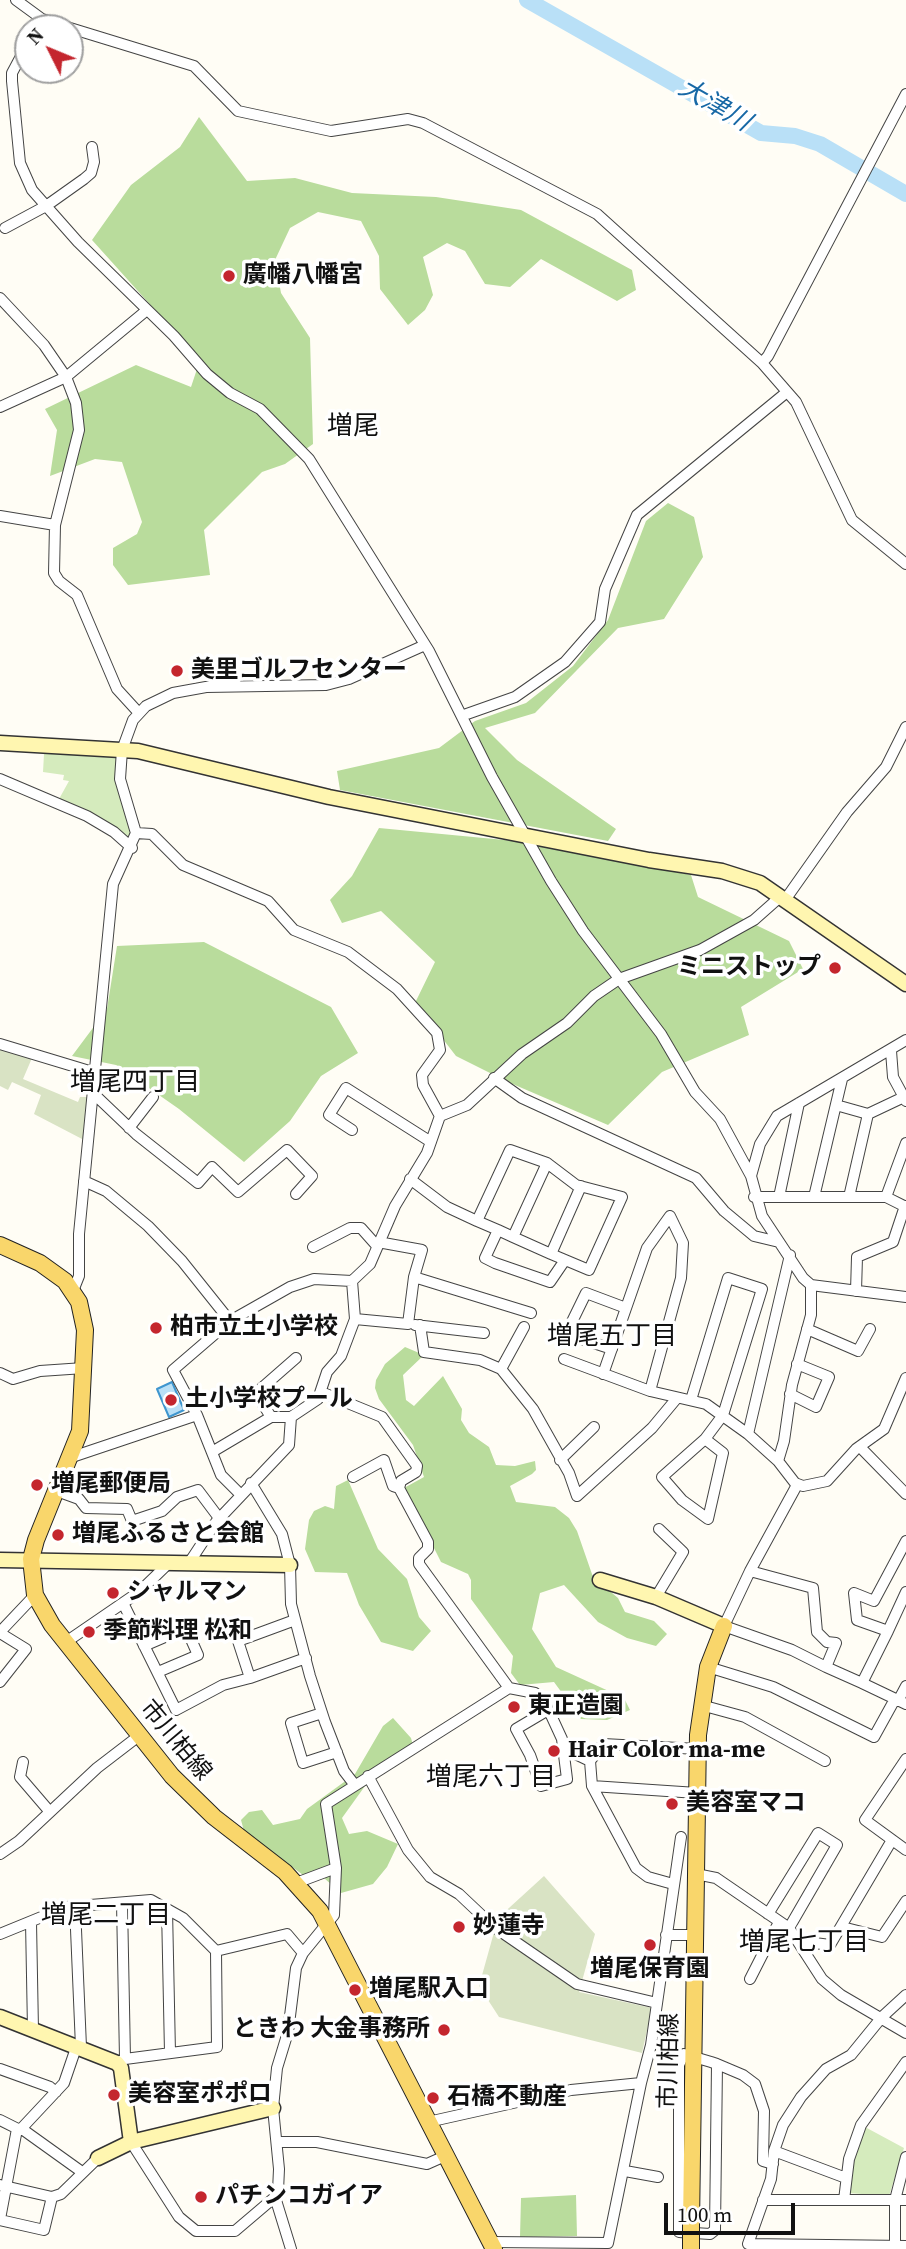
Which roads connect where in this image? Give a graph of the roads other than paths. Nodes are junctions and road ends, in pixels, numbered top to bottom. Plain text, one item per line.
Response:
1 (16, 0) edge
2 (30, 14) edge
3 (84, 32) edge
4 (14, 69) edge
5 (906, 94) edge
6 (92, 147) dead end
7 (46, 206) junction
8 (5, 228) dead end
9 (0, 298) edge
10 (147, 310) junction
11 (762, 363) junction
12 (66, 377) junction
13 (787, 392) junction
14 (0, 407) edge
15 (0, 516) edge
16 (55, 525) junction
17 (906, 564) edge
18 (425, 645) junction
19 (138, 712) junction
20 (464, 715) junction
21 (906, 727) edge
22 (0, 743) edge
23 (122, 750) junction
24 (0, 779) edge
25 (136, 833) junction
26 (525, 835) junction
27 (132, 848) junction
28 (782, 898) junction
29 (619, 979) junction
30 (906, 984) edge
31 (906, 1040) edge
32 (0, 1044) edge
33 (891, 1051) junction
34 (96, 1073) junction
35 (494, 1078) junction
36 (842, 1079) junction
37 (94, 1094) junction
38 (153, 1097) dead end
39 (905, 1099) edge
40 (799, 1103) junction
41 (836, 1105) junction
42 (868, 1114) junction
43 (440, 1116) junction
44 (129, 1128) junction
45 (352, 1130) dead end
46 (431, 1142) junction
47 (906, 1143) edge
48 (547, 1164) junction
49 (751, 1176) junction
50 (410, 1179) junction
51 (84, 1181) junction
52 (581, 1186) junction
53 (296, 1194) dead end
54 (754, 1197) junction
55 (779, 1197) junction
56 (814, 1197) junction
57 (849, 1197) junction
58 (886, 1197) junction
59 (905, 1206) edge
60 (477, 1221) junction
61 (498, 1230) junction
62 (513, 1237) junction
63 (779, 1242) junction
64 (0, 1244) edge
65 (378, 1244) junction
66 (313, 1247) dead end
67 (551, 1254) junction
68 (790, 1255) junction
69 (565, 1260) junction
70 (414, 1277) junction
71 (352, 1281) junction
72 (811, 1285) junction
73 (856, 1291) junction
74 (73, 1292) junction
75 (906, 1297) edge
76 (626, 1308) junction
77 (531, 1313) dead end
78 (355, 1319) junction
79 (230, 1321) junction
80 (408, 1324) junction
81 (420, 1325) junction
82 (524, 1327) dead end
83 (807, 1329) junction
84 (870, 1329) dead end
85 (484, 1333) dead end
86 (612, 1349) junction
87 (296, 1358) dead end
88 (564, 1359) dead end
89 (797, 1364) junction
90 (84, 1368) junction
91 (500, 1369) junction
92 (0, 1373) edge
93 (603, 1374) junction
94 (905, 1385) edge
95 (650, 1391) junction
96 (321, 1392) junction
97 (790, 1394) junction
98 (677, 1398) junction
99 (691, 1400) junction
100 (197, 1415) junction
101 (723, 1415) junction
102 (291, 1417) junction
103 (271, 1418) junction
104 (594, 1427) dead end
105 (748, 1434) junction
106 (705, 1438) junction
107 (860, 1447) junction
108 (212, 1452) junction
109 (72, 1457) junction
110 (560, 1460) junction
111 (778, 1461) junction
112 (906, 1476) edge
113 (353, 1477) dead end
114 (251, 1483) junction
115 (797, 1485) junction
116 (399, 1488) junction
117 (57, 1491) junction
118 (904, 1491) edge
119 (240, 1494) junction
120 (219, 1518) junction
121 (659, 1529) dead end
122 (906, 1541) edge
123 (31, 1559) junction
124 (0, 1560) edge
125 (169, 1563) junction
126 (189, 1563) junction
127 (290, 1565) junction
128 (750, 1571) junction
129 (600, 1580) dead end
130 (906, 1592) edge
131 (35, 1595) junction
132 (656, 1597) junction
133 (122, 1604) junction
134 (295, 1620) junction
135 (724, 1626) junction
136 (888, 1631) junction
137 (0, 1633) edge
138 (66, 1642) junction
139 (144, 1646) junction
140 (306, 1658) junction
141 (708, 1667) junction
142 (827, 1667) junction
143 (158, 1672) junction
144 (250, 1678) junction
145 (0, 1682) edge
146 (862, 1683) junction
147 (906, 1686) edge
148 (509, 1688) junction
149 (900, 1701) edge
150 (701, 1705) junction
151 (548, 1710) junction
152 (322, 1713) junction
153 (139, 1735) junction
154 (565, 1749) junction
155 (698, 1749) junction
156 (337, 1752) junction
157 (906, 1759) edge
158 (590, 1760) junction
159 (825, 1761) dead end
160 (23, 1762) dead end
161 (368, 1776) junction
162 (354, 1784) junction
163 (592, 1786) junction
164 (697, 1793) junction
165 (50, 1812) junction
166 (681, 1837) dead end
167 (902, 1844) edge
168 (0, 1854) edge
169 (336, 1868) junction
170 (696, 1874) junction
171 (296, 1883) junction
172 (673, 1884) junction
173 (906, 1901) edge
174 (122, 1903) junction
175 (75, 1906) junction
176 (167, 1909) junction
177 (768, 1914) junction
178 (30, 1922) junction
179 (329, 1925) junction
180 (784, 1925) junction
181 (842, 1927) junction
182 (0, 1934) edge
183 (666, 1935) junction
184 (694, 1935) junction
185 (799, 1941) junction
186 (216, 1951) junction
187 (303, 1953) junction
188 (750, 1979) dead end
189 (906, 1995) edge
190 (657, 2003) junction
191 (0, 2017) edge
192 (882, 2017) junction
193 (33, 2030) junction
194 (906, 2033) edge
195 (79, 2046) junction
196 (170, 2053) junction
197 (693, 2056) junction
198 (121, 2061) junction
199 (906, 2062) edge
200 (717, 2064) junction
201 (0, 2069) edge
202 (641, 2083) junction
203 (56, 2092) junction
204 (273, 2108) junction
205 (0, 2120) edge
206 (428, 2122) junction
207 (20, 2129) junction
208 (277, 2142) junction
209 (131, 2143) junction
210 (774, 2151) junction
211 (445, 2156) junction
212 (906, 2157) edge
213 (98, 2158) joint
214 (773, 2164) junction
215 (625, 2171) junction
216 (82, 2172) junction
217 (658, 2177) dead end
218 (846, 2178) junction
219 (3, 2186) edge
220 (51, 2197) junction
221 (275, 2197) junction
222 (763, 2200) junction
223 (844, 2200) junction
224 (900, 2200) edge
225 (0, 2220) edge
226 (492, 2246) edge
227 (900, 2246) edge
228 (290, 2249) edge
229 (691, 2249) edge

1 - 2 street
3 - 11 street
4 - 7 street
5 - 11 street
6 - 7 street
7 - 8 street
7 - 10 street
9 - 12 street
10 - 12 street
10 - 18 street
11 - 13 street
12 - 14 street
12 - 16 street
13 - 17 street
13 - 20 street
15 - 16 street
16 - 19 street
18 - 19 street
18 - 20 street
19 - 23 street
20 - 26 street
21 - 28 street
22 - 23 street
23 - 25 street
23 - 26 street
24 - 27 street
25 - 27 street
25 - 43 street
26 - 28 street
26 - 29 street
27 - 34 street
28 - 29 street
28 - 30 street
29 - 35 street
29 - 49 street
31 - 33 street
32 - 34 street
33 - 36 street
33 - 39 street
34 - 37 street
35 - 43 street
35 - 63 street
36 - 40 street
36 - 41 street
37 - 44 street
37 - 51 street
38 - 44 street
39 - 42 street
40 - 49 street
40 - 55 street
41 - 42 street
41 - 56 street
42 - 57 street
43 - 46 street
44 - 53 street
45 - 46 street
46 - 50 street
47 - 58 street
48 - 52 street
48 - 60 street
48 - 62 street
49 - 54 street
50 - 60 street
50 - 65 street
51 - 74 street
51 - 79 street
52 - 67 street
52 - 69 street
54 - 55 street
54 - 63 street
55 - 56 street
56 - 57 street
57 - 58 street
58 - 59 street
59 - 73 street
60 - 61 street
61 - 62 street
61 - 69 street
62 - 67 street
63 - 68 street
64 - 74 main road, 市川柏線
65 - 66 street
65 - 70 street
65 - 71 street
67 - 69 street
68 - 72 street
68 - 105 street
70 - 77 street
70 - 80 street
71 - 78 street
71 - 79 street
72 - 73 street
72 - 83 street
73 - 75 street
74 - 90 main road, 市川柏線
76 - 86 street
76 - 86 street
76 - 95 street
78 - 80 street
78 - 96 street
79 - 100 street
80 - 81 street
81 - 85 street
81 - 91 street
82 - 91 street
83 - 84 street
83 - 89 street
86 - 93 street
87 - 103 street
88 - 93 street
89 - 97 street
89 - 97 street
90 - 92 street
90 - 109 main road, 市川柏線
91 - 110 street
93 - 95 street
94 - 107 street
95 - 98 street
96 - 102 street
96 - 116 street
97 - 111 street
98 - 99 street
98 - 110 street
99 - 101 street
99 - 101 street
100 - 108 street
100 - 109 street
101 - 105 street
101 - 106 street
102 - 103 street
102 - 114 street
103 - 108 street
104 - 110 street
105 - 111 street
106 - 106 street
107 - 115 street
107 - 118 street
108 - 119 street
109 - 117 main road, 市川柏線
111 - 115 street
112 - 118 street
113 - 116 street
114 - 119 street
114 - 127 street
115 - 128 street
116 - 148 street
117 - 120 street
117 - 123 main road, 市川柏線
119 - 120 street
120 - 126 street
121 - 132 street
122 - 136 street
123 - 124 street
123 - 125 street
123 - 131 main road, 市川柏線
125 - 126 street
125 - 133 street
126 - 127 street
127 - 134 street
128 - 135 street
128 - 142 street
129 - 132 street
130 - 136 street
131 - 137 street
131 - 138 main road, 市川柏線
132 - 135 street
133 - 138 street
133 - 139 street
134 - 140 street
134 - 144 street
135 - 141 main road, 市川柏線
135 - 142 street
136 - 146 street
137 - 145 street
138 - 153 main road, 市川柏線
139 - 143 street
139 - 143 street
140 - 144 street
140 - 152 street
141 - 149 street
141 - 150 main road, 市川柏線
142 - 146 street
143 - 144 street
146 - 149 street
147 - 149 street
148 - 151 street
148 - 161 street
150 - 155 main road, 市川柏線
150 - 159 street
151 - 154 street
151 - 154 street
152 - 156 street
152 - 156 street
153 - 165 street
153 - 171 main road, 市川柏線
154 - 158 street
155 - 158 street
155 - 164 main road, 市川柏線
156 - 162 street
157 - 167 street
158 - 163 street
160 - 165 street
161 - 162 street
161 - 190 street
162 - 169 street
163 - 164 street
163 - 172 street
164 - 170 main road, 市川柏線
165 - 168 street
166 - 172 street
167 - 181 street
169 - 171 street
169 - 179 street
170 - 177 street
170 - 184 main road, 市川柏線
171 - 179 main road, 市川柏線
172 - 183 street
173 - 181 street
174 - 175 street
174 - 176 street
174 - 198 street
175 - 178 street
175 - 195 street
176 - 186 street
176 - 196 street
177 - 180 street
177 - 180 street
178 - 182 street
178 - 193 street
179 - 187 street
179 - 206 main road, 市川柏線
180 - 185 street
180 - 188 street
181 - 185 street
183 - 184 street
183 - 190 street
184 - 197 main road, 市川柏線
185 - 192 street
186 - 187 street
186 - 196 street
187 - 204 street
189 - 192 street
190 - 202 street
191 - 193 street
192 - 194 street
192 - 210 street
193 - 195 street
195 - 198 street
195 - 203 street
196 - 198 street
197 - 200 street
197 - 200 street
197 - 229 main road, 市川柏線, bridge
198 - 209 street
199 - 218 street
200 - 214 street
201 - 203 street
202 - 206 street
202 - 215 street
203 - 207 street
204 - 208 street
204 - 209 street
205 - 207 street
206 - 211 main road, 市川柏線
207 - 216 street
207 - 219 street
208 - 211 street
208 - 221 street
209 - 213 street
209 - 221 street
210 - 214 street
210 - 218 street
211 - 226 main road, 市川柏線
212 - 224 street
213 - 216 street
214 - 222 street
215 - 217 street
215 - 226 street
216 - 220 street
218 - 223 street
219 - 220 street
219 - 225 street
220 - 225 street
221 - 228 street
222 - 223 street
222 - 227 street
223 - 224 street
224 - 227 street

